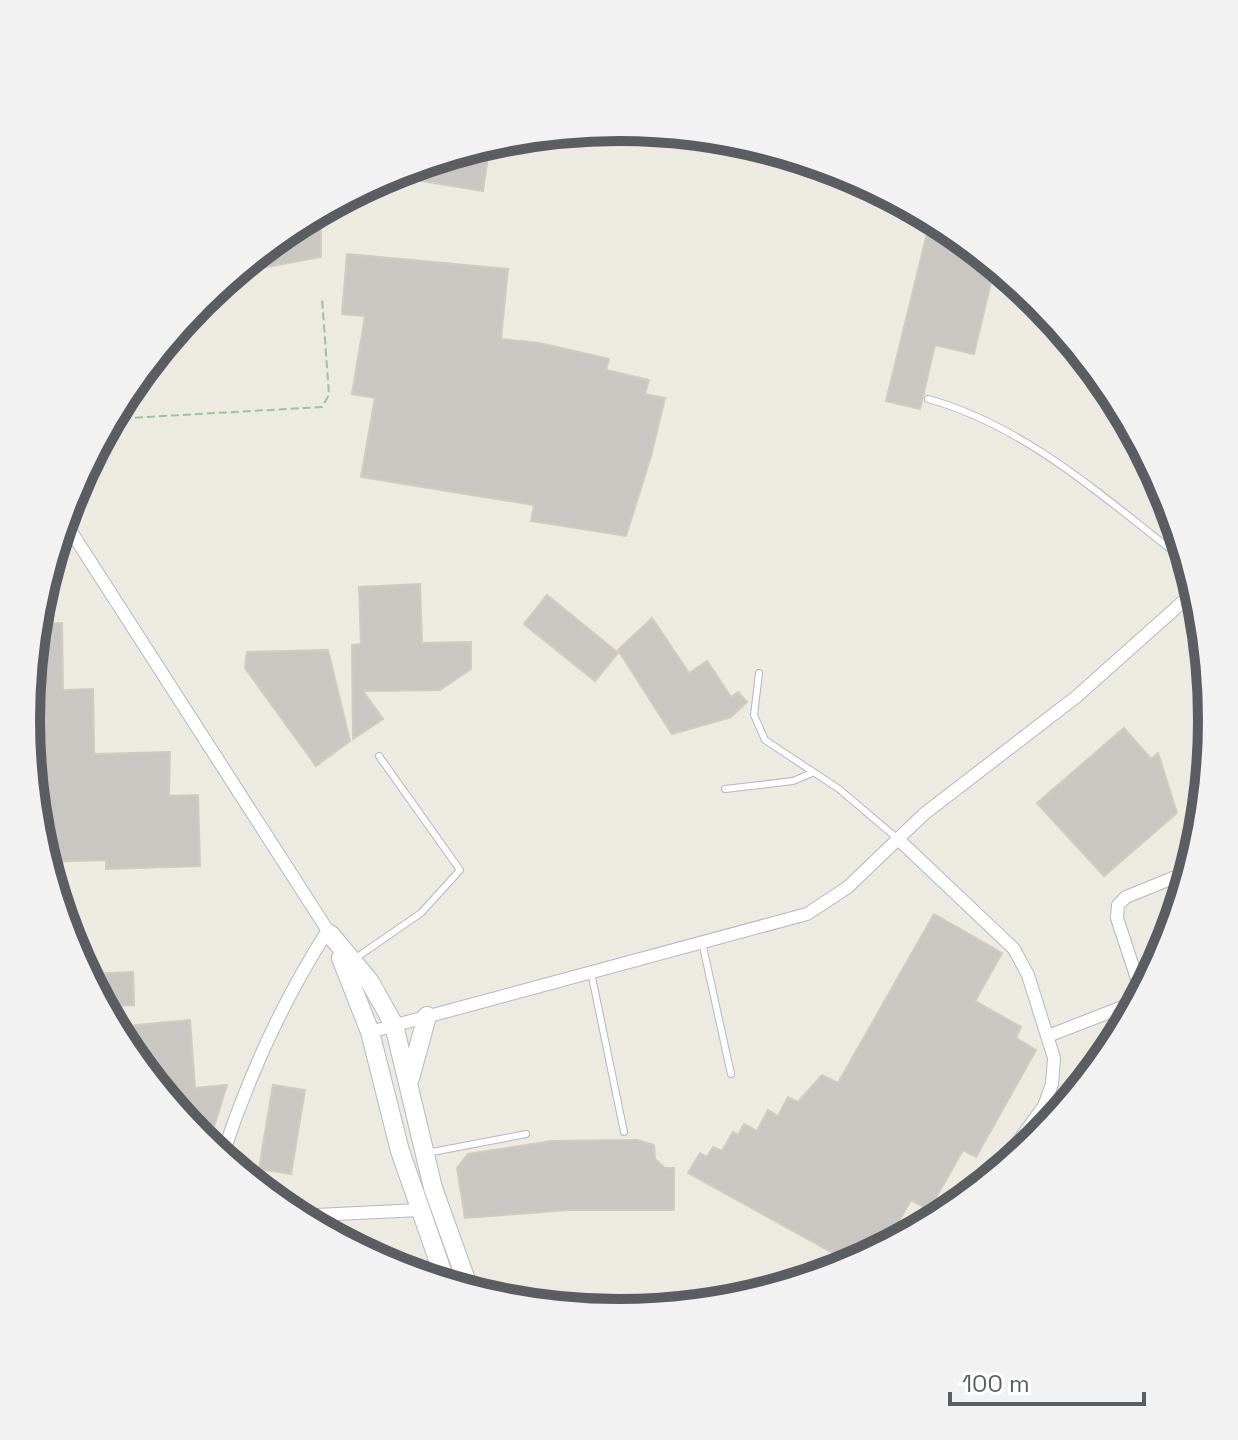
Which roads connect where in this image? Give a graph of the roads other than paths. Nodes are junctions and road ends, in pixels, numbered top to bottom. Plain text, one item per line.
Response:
1 (928, 399) dead end
2 (72, 532) edge
3 (1172, 551) edge
4 (1185, 600) edge
5 (759, 673) dead end
6 (379, 756) dead end
7 (812, 773) junction
8 (725, 789) dead end
9 (899, 840) junction
10 (1176, 877) edge
11 (329, 932) junction
12 (702, 942) junction
13 (352, 961) junction
14 (591, 972) junction
15 (1137, 978) edge
16 (1121, 1007) edge
17 (427, 1016) junction
18 (394, 1025) junction
19 (370, 1032) junction
20 (1048, 1036) junction
21 (731, 1074) dead end
22 (409, 1085) junction
23 (1033, 1124) edge
24 (624, 1132) dead end
25 (526, 1134) dead end
26 (226, 1144) edge
27 (425, 1153) junction
28 (419, 1210) junction
29 (319, 1215) edge
30 (442, 1271) edge
31 (465, 1278) edge

1 - 3 lane
2 - 11 street
4 - 9 street
5 - 7 lane
6 - 13 lane
7 - 8 lane
7 - 9 lane
9 - 12 street
9 - 20 street
10 - 15 street
11 - 13 street
11 - 19 street
11 - 26 street
12 - 14 street
12 - 21 lane
13 - 18 street
14 - 17 street
14 - 24 lane
16 - 20 street
17 - 18 street
17 - 22 street
18 - 19 street
18 - 22 street
19 - 28 street
20 - 23 street
22 - 27 street
25 - 27 lane
27 - 31 street
28 - 29 street
28 - 30 street

